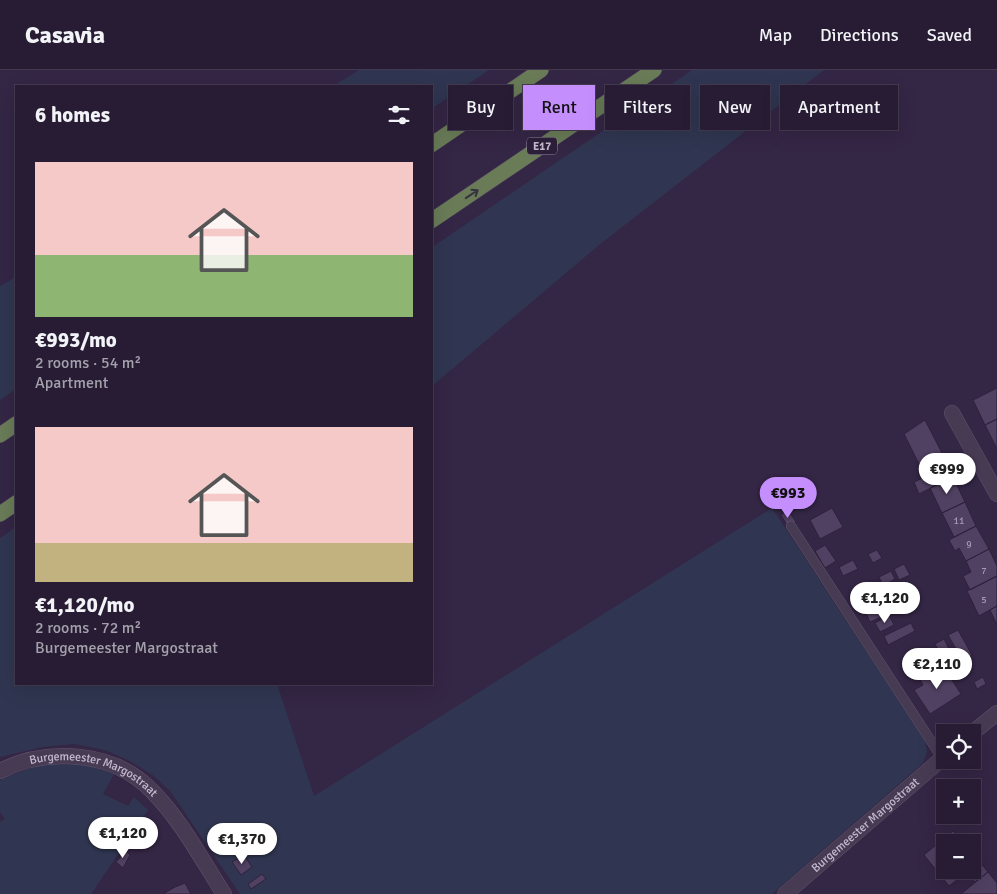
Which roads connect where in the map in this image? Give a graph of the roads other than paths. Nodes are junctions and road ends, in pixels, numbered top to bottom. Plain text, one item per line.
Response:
1 (541, 70) edge
2 (654, 70) edge
3 (433, 144) edge
4 (433, 220) edge
5 (952, 413) dead end
6 (15, 425) edge
7 (0, 435) edge
8 (993, 477) edge
9 (997, 494) edge
10 (15, 504) edge
11 (0, 514) edge
12 (791, 526) dead end
13 (997, 713) edge
14 (981, 726) edge
15 (936, 745) edge
16 (936, 764) edge
17 (0, 771) edge
18 (224, 894) edge
19 (785, 894) edge

1 - 3 highway
4 -> 2 highway, E17
5 - 8 street
6 - 7 highway
8 - 9 street
10 - 11 highway
12 - 15 lane
13 - 14 street
16 - 19 street, Burgemeester Margostraat
17 - 18 street, Burgemeester Margostraat

